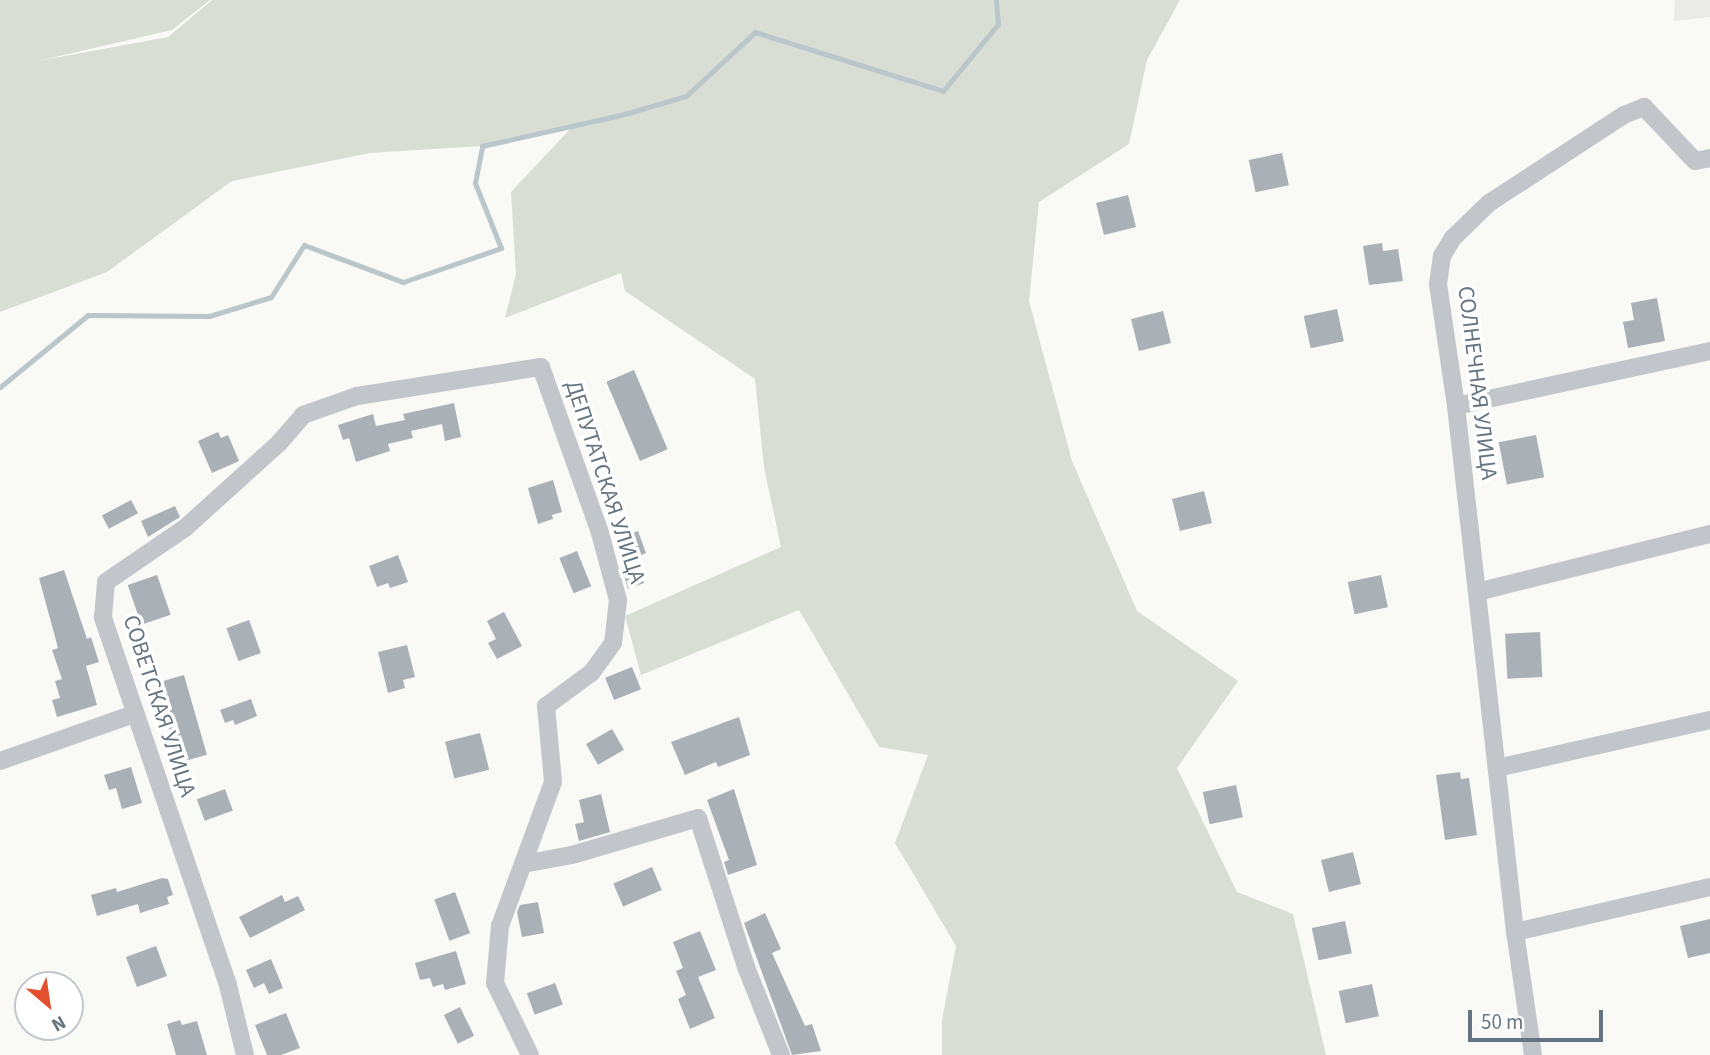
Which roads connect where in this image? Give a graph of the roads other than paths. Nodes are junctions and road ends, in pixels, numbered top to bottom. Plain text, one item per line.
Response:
1 (1703, 160) edge
2 (1710, 351) edge
3 (1457, 407) junction
4 (279, 443) joint
5 (1710, 534) edge
6 (1477, 592) junction
7 (134, 714) junction
8 (1710, 720) edge
9 (0, 761) edge
10 (1497, 768) junction
11 (523, 864) junction
12 (1710, 887) edge
13 (1515, 932) junction
14 (245, 1055) edge
15 (530, 1055) edge
16 (781, 1055) edge
17 (1533, 1055) edge

1 - 3 street, СОЛНЕЧНАЯ УЛИЦА
2 - 3 street
3 - 6 street, СОЛНЕЧНАЯ УЛИЦА
4 - 7 street, СОВЕТСКАЯ УЛИЦА
4 - 11 street, ДЕПУТАТСКАЯ УЛИЦА
5 - 6 street
6 - 10 street, СОЛНЕЧНАЯ УЛИЦА
7 - 9 street
7 - 14 street, СОВЕТСКАЯ УЛИЦА
8 - 10 street
10 - 13 street, СОЛНЕЧНАЯ УЛИЦА
11 - 15 street, ДЕПУТАТСКАЯ УЛИЦА
11 - 16 street
12 - 13 street
13 - 17 street

